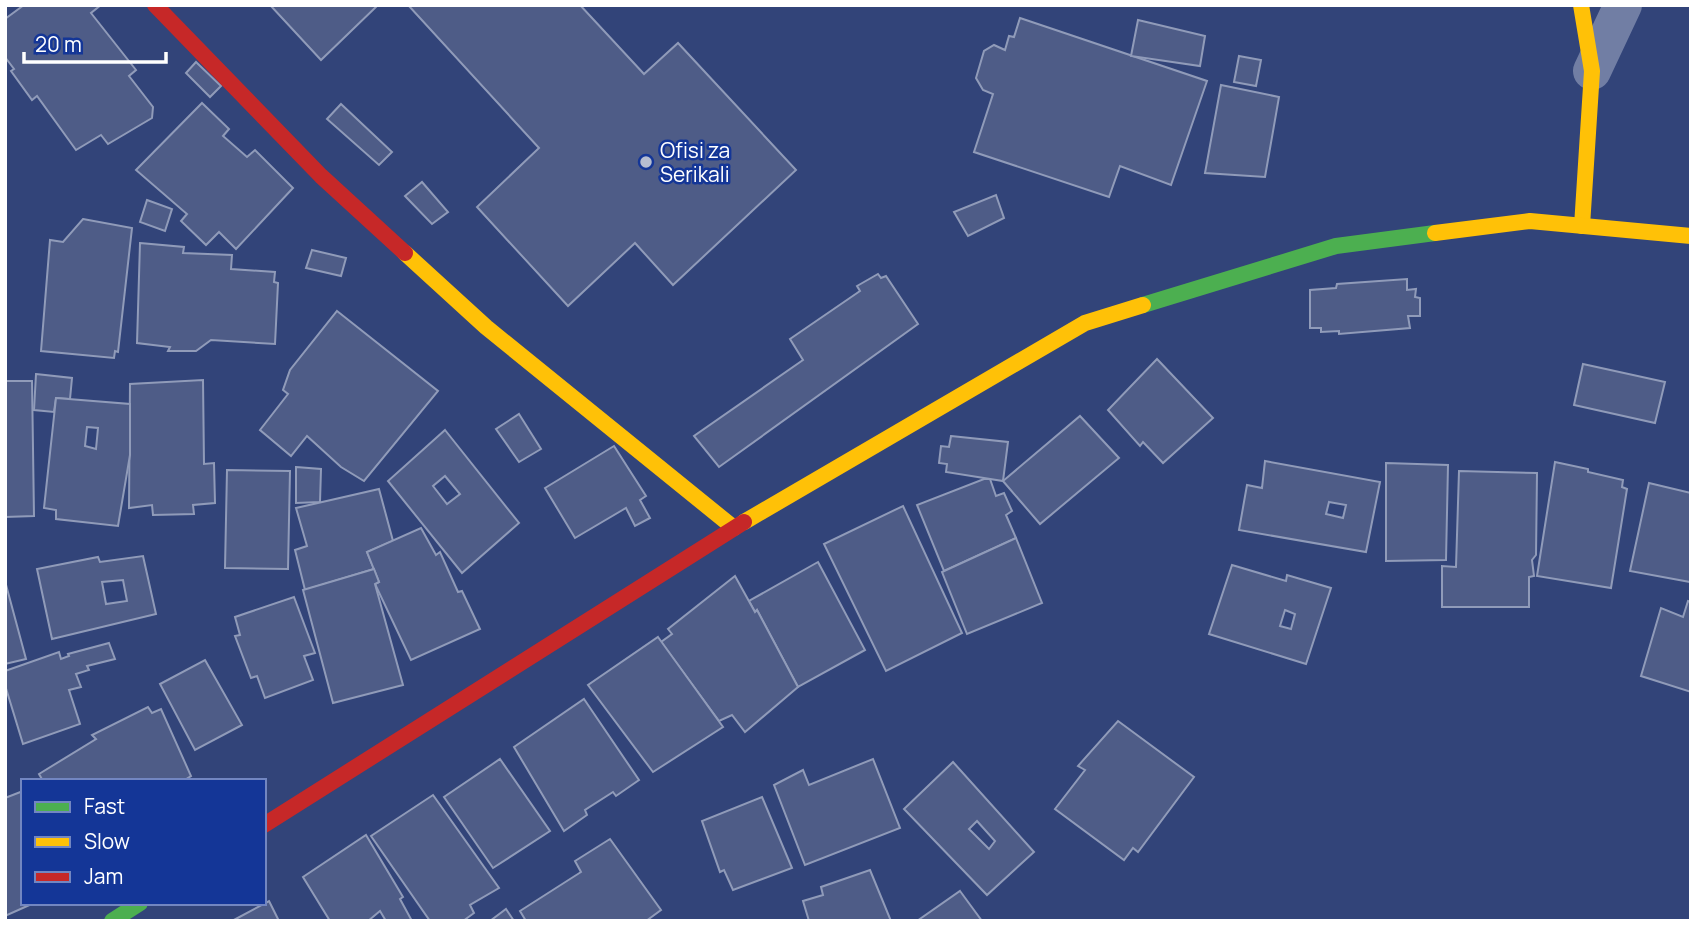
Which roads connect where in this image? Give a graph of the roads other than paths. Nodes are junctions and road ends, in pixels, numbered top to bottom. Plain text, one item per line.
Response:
1 (155, 5) edge
2 (1581, 5) edge
3 (1623, 5) edge
4 (1592, 71) junction
5 (1581, 226) junction
6 (1691, 236) edge
7 (734, 528) junction
8 (266, 824) edge
9 (137, 905) edge
10 (112, 921) edge

1 - 7 main road
2 - 4 main road
3 - 4 street
4 - 5 main road
5 - 6 main road
5 - 7 main road
7 - 8 main road
9 - 10 main road

